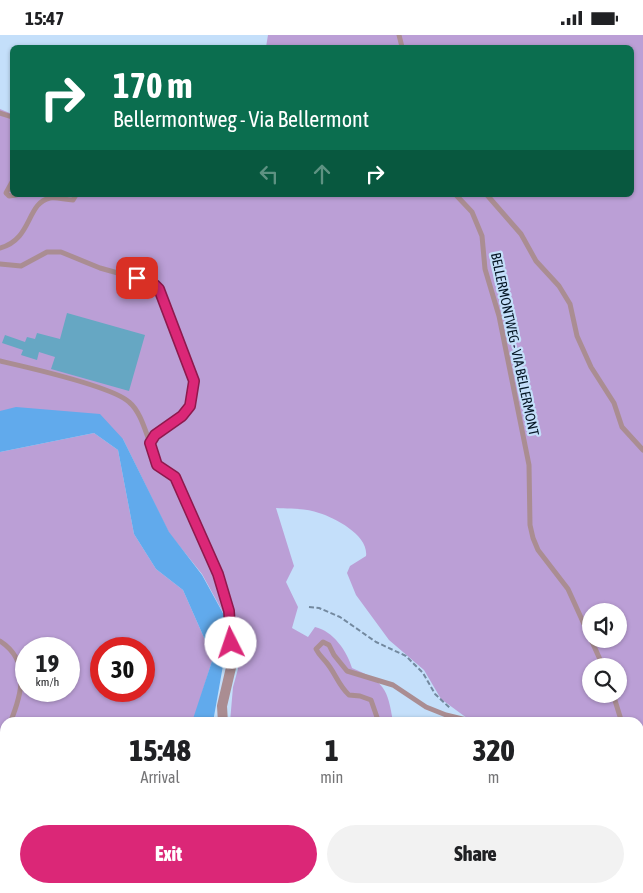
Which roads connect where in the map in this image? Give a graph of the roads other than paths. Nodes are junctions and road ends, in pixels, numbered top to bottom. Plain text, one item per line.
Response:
1 (10, 186) edge
2 (10, 196) edge
3 (75, 197) edge
4 (458, 197) edge
5 (489, 197) edge
6 (0, 248) edge
7 (0, 264) edge
8 (0, 361) edge
9 (150, 443) junction
10 (643, 450) edge
11 (0, 641) edge
12 (599, 658) edge
13 (615, 703) edge
14 (12, 717) edge
15 (223, 717) edge
16 (377, 717) edge
17 (458, 717) edge
18 (620, 717) edge

1 - 2 lane
3 - 6 lane
4 - 12 lane, BELLERMONTWEG - VIA BELLERMONT
5 - 10 lane
7 - 9 lane
8 - 9 lane
9 - 15 street
11 - 14 lane
13 - 18 lane
16 - 17 lane

